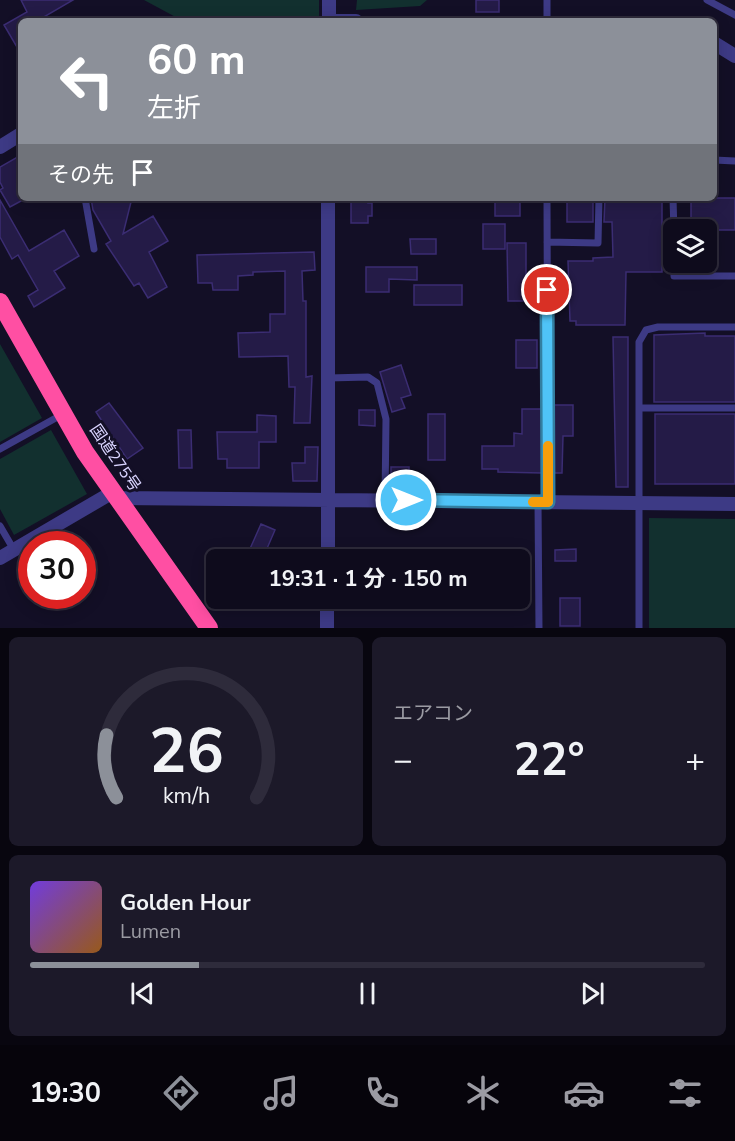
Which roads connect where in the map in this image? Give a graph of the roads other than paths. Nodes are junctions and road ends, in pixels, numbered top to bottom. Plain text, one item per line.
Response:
1 (329, 0) edge
2 (547, 0) edge
3 (707, 0) edge
4 (735, 15) edge
5 (329, 18) edge
6 (547, 18) edge
7 (717, 45) edge
8 (735, 56) edge
9 (18, 136) edge
10 (0, 147) edge
11 (717, 160) edge
12 (735, 161) edge
13 (86, 201) edge
14 (328, 201) edge
15 (547, 201) edge
16 (599, 201) edge
17 (673, 201) edge
18 (674, 219) edge
19 (547, 242) junction
20 (94, 249) dead end
21 (674, 273) edge
22 (735, 276) edge
23 (2, 310) edge
24 (735, 327) edge
25 (328, 378) junction
26 (639, 408) junction
27 (735, 408) edge
28 (63, 414) junction
29 (0, 449) edge
30 (115, 495) junction
31 (328, 500) junction
32 (385, 500) junction
33 (543, 502) junction
34 (639, 503) junction
35 (735, 504) edge
36 (0, 526) edge
37 (328, 549) edge
38 (14, 550) junction
39 (0, 558) edge
40 (327, 609) edge
41 (209, 628) edge
42 (327, 628) edge
43 (539, 628) edge
44 (639, 628) edge

1 - 5 street
2 - 6 lane
3 - 4 lane
7 - 8 street
9 - 10 street
11 - 12 lane
13 - 20 lane
14 - 25 street
15 - 19 lane
16 - 19 lane
17 - 18 lane
19 - 33 lane
21 - 22 lane
23 - 28 highway, 国道275号
24 - 26 lane
25 - 31 street
25 - 32 lane
26 - 27 lane
26 - 34 lane
28 - 29 lane
28 - 30 highway, 国道275号
30 - 31 street
30 - 38 street
30 - 41 highway, 国道275号
31 - 32 street
31 - 37 street
32 - 33 street
33 - 34 street
33 - 43 lane
34 - 35 street
34 - 44 lane
36 - 38 lane
38 - 39 street
40 - 42 street

